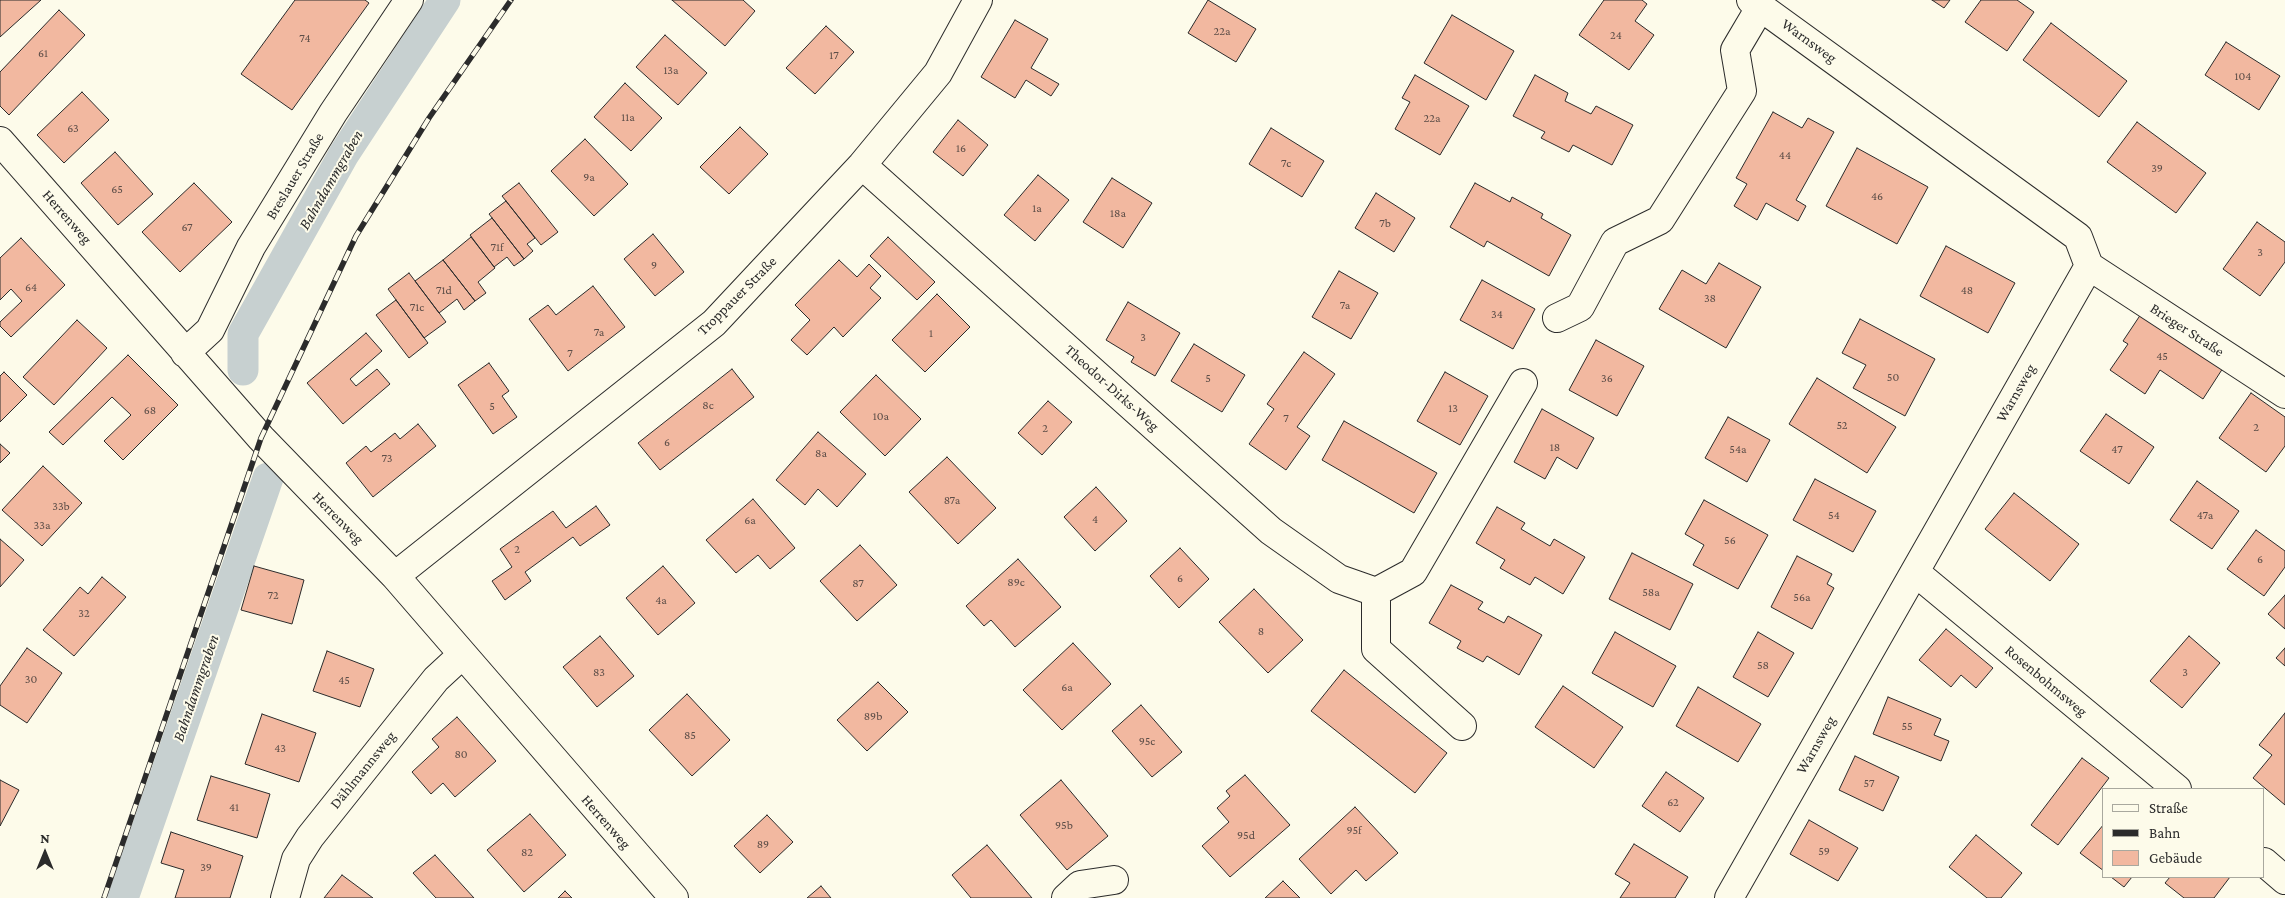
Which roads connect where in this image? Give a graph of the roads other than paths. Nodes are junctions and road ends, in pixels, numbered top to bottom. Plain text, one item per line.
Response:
1 (409, 0) edge
2 (978, 0) edge
3 (1756, 3) edge
4 (0, 141) edge
5 (862, 165) junction
6 (2089, 266) junction
7 (1557, 318) dead end
8 (185, 353) junction
9 (1523, 383) dead end
10 (2285, 394) edge
11 (1915, 572) junction
12 (395, 576) junction
13 (1376, 592) junction
14 (462, 656) junction
15 (1462, 726) dead end
16 (2175, 788) edge
17 (2265, 863) edge
18 (1114, 880) dead end
19 (2285, 880) edge
20 (285, 898) edge
21 (674, 898) edge
22 (1066, 898) edge
23 (1729, 898) edge

1 - 8 street, Breslauer Straße
2 - 5 street, Troppauer Straße
3 - 6 street, Warnsweg
3 - 7 street
4 - 8 street, Herrenweg
5 - 12 street, Troppauer Straße
5 - 13 street, Theodor-Dirks-Weg
6 - 10 street, Brieger Straße
6 - 11 street, Warnsweg
8 - 12 street, Herrenweg
9 - 13 street
11 - 16 street, Rosenbohmsweg
11 - 23 street, Warnsweg
12 - 14 street, Herrenweg
13 - 15 street
14 - 20 street, Dählmannsweg
14 - 21 street, Herrenweg
17 - 19 street
18 - 22 street

